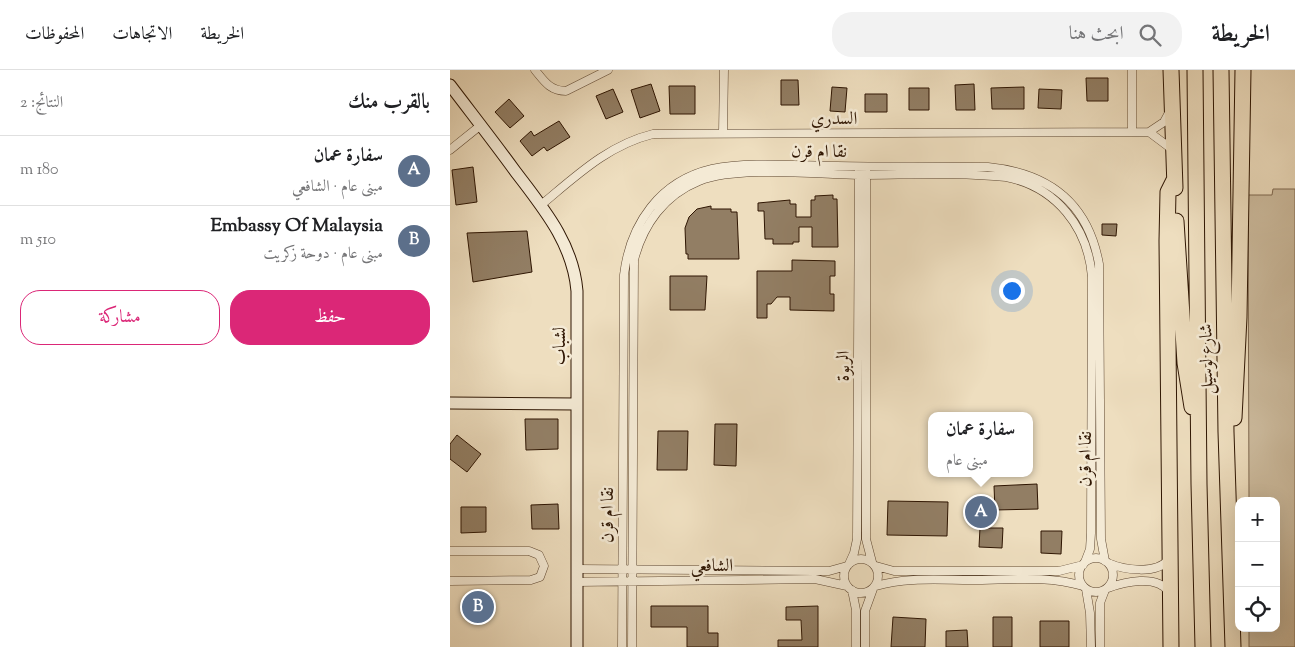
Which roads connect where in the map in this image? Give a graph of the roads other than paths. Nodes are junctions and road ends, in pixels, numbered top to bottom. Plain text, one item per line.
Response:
1 (535, 70) edge
2 (608, 70) edge
3 (724, 70) edge
4 (1132, 70) edge
5 (1170, 70) edge
6 (1195, 70) edge
7 (1221, 70) edge
8 (1243, 70) edge
9 (450, 85) edge
10 (1172, 109) junction
11 (481, 125) junction
12 (1132, 132) junction
13 (1149, 132) junction
14 (723, 133) junction
15 (450, 150) edge
16 (1174, 151) junction
17 (862, 171) junction
18 (1174, 180) junction
19 (541, 205) junction
20 (450, 404) edge
21 (576, 404) junction
22 (1226, 432) junction
23 (1199, 433) junction
24 (450, 551) edge
25 (1171, 557) junction
26 (1106, 562) junction
27 (1084, 563) junction
28 (874, 564) junction
29 (848, 565) junction
30 (577, 569) junction
31 (622, 570) junction
32 (632, 571) junction
33 (632, 580) junction
34 (450, 581) edge
35 (577, 582) junction
36 (622, 582) junction
37 (874, 587) junction
38 (1084, 587) junction
39 (850, 588) junction
40 (1106, 589) junction
41 (1170, 595) junction
42 (576, 647) edge
43 (622, 647) edge
44 (632, 647) edge
45 (856, 647) edge
46 (865, 647) edge
47 (1091, 647) edge
48 (1100, 647) edge
49 (1171, 647) edge
50 (1202, 647) edge
51 (1234, 647) edge

1 - 2 street
3 - 14 street
4 - 12 street
5 - 10 highway
6 - 23 highway, شارع لوسيل
7 - 22 highway, شارع لوسيل
8 - 22 highway
9 - 11 street, لشباب
10 - 13 street
10 - 16 highway
11 - 15 street
11 - 19 street, لشباب
12 - 13 street, السدري
12 - 14 street, السدري
13 - 16 street
14 - 19 street, السدري
16 - 18 highway
17 - 26 street, نقا ام قرن
17 - 27 street, نقا ام قرن
17 - 28 street, الربوة
17 - 29 street, الربوة
17 - 31 street, نقا ام قرن
17 - 32 street, نقا ام قرن
18 - 23 highway
18 - 25 highway
19 - 21 street, لشباب
20 - 21 street
21 - 30 street, لشباب
22 - 51 highway, شارع لوسيل
23 - 50 highway, شارع لوسيل
24 - 34 street
25 - 26 street
25 - 41 highway
26 - 27 street
26 - 40 street
27 - 28 street
27 - 38 street
28 - 29 street
28 - 37 street
29 - 32 street, الشافعي
29 - 39 street
30 - 31 street, الشافعي
30 - 35 street, لشباب
31 - 32 street, الشافعي
31 - 36 street, نقا ام قرن
32 - 33 street, نقا ام قرن
33 - 36 street, الشافعي
33 - 39 street, الشافعي
33 - 44 street, نقا ام قرن
35 - 36 street, الشافعي
35 - 42 street, لشباب
36 - 43 street, نقا ام قرن
37 - 38 street
37 - 39 street
37 - 46 street
38 - 40 street
38 - 47 street
39 - 45 street
40 - 41 street
40 - 48 street
41 - 49 highway

